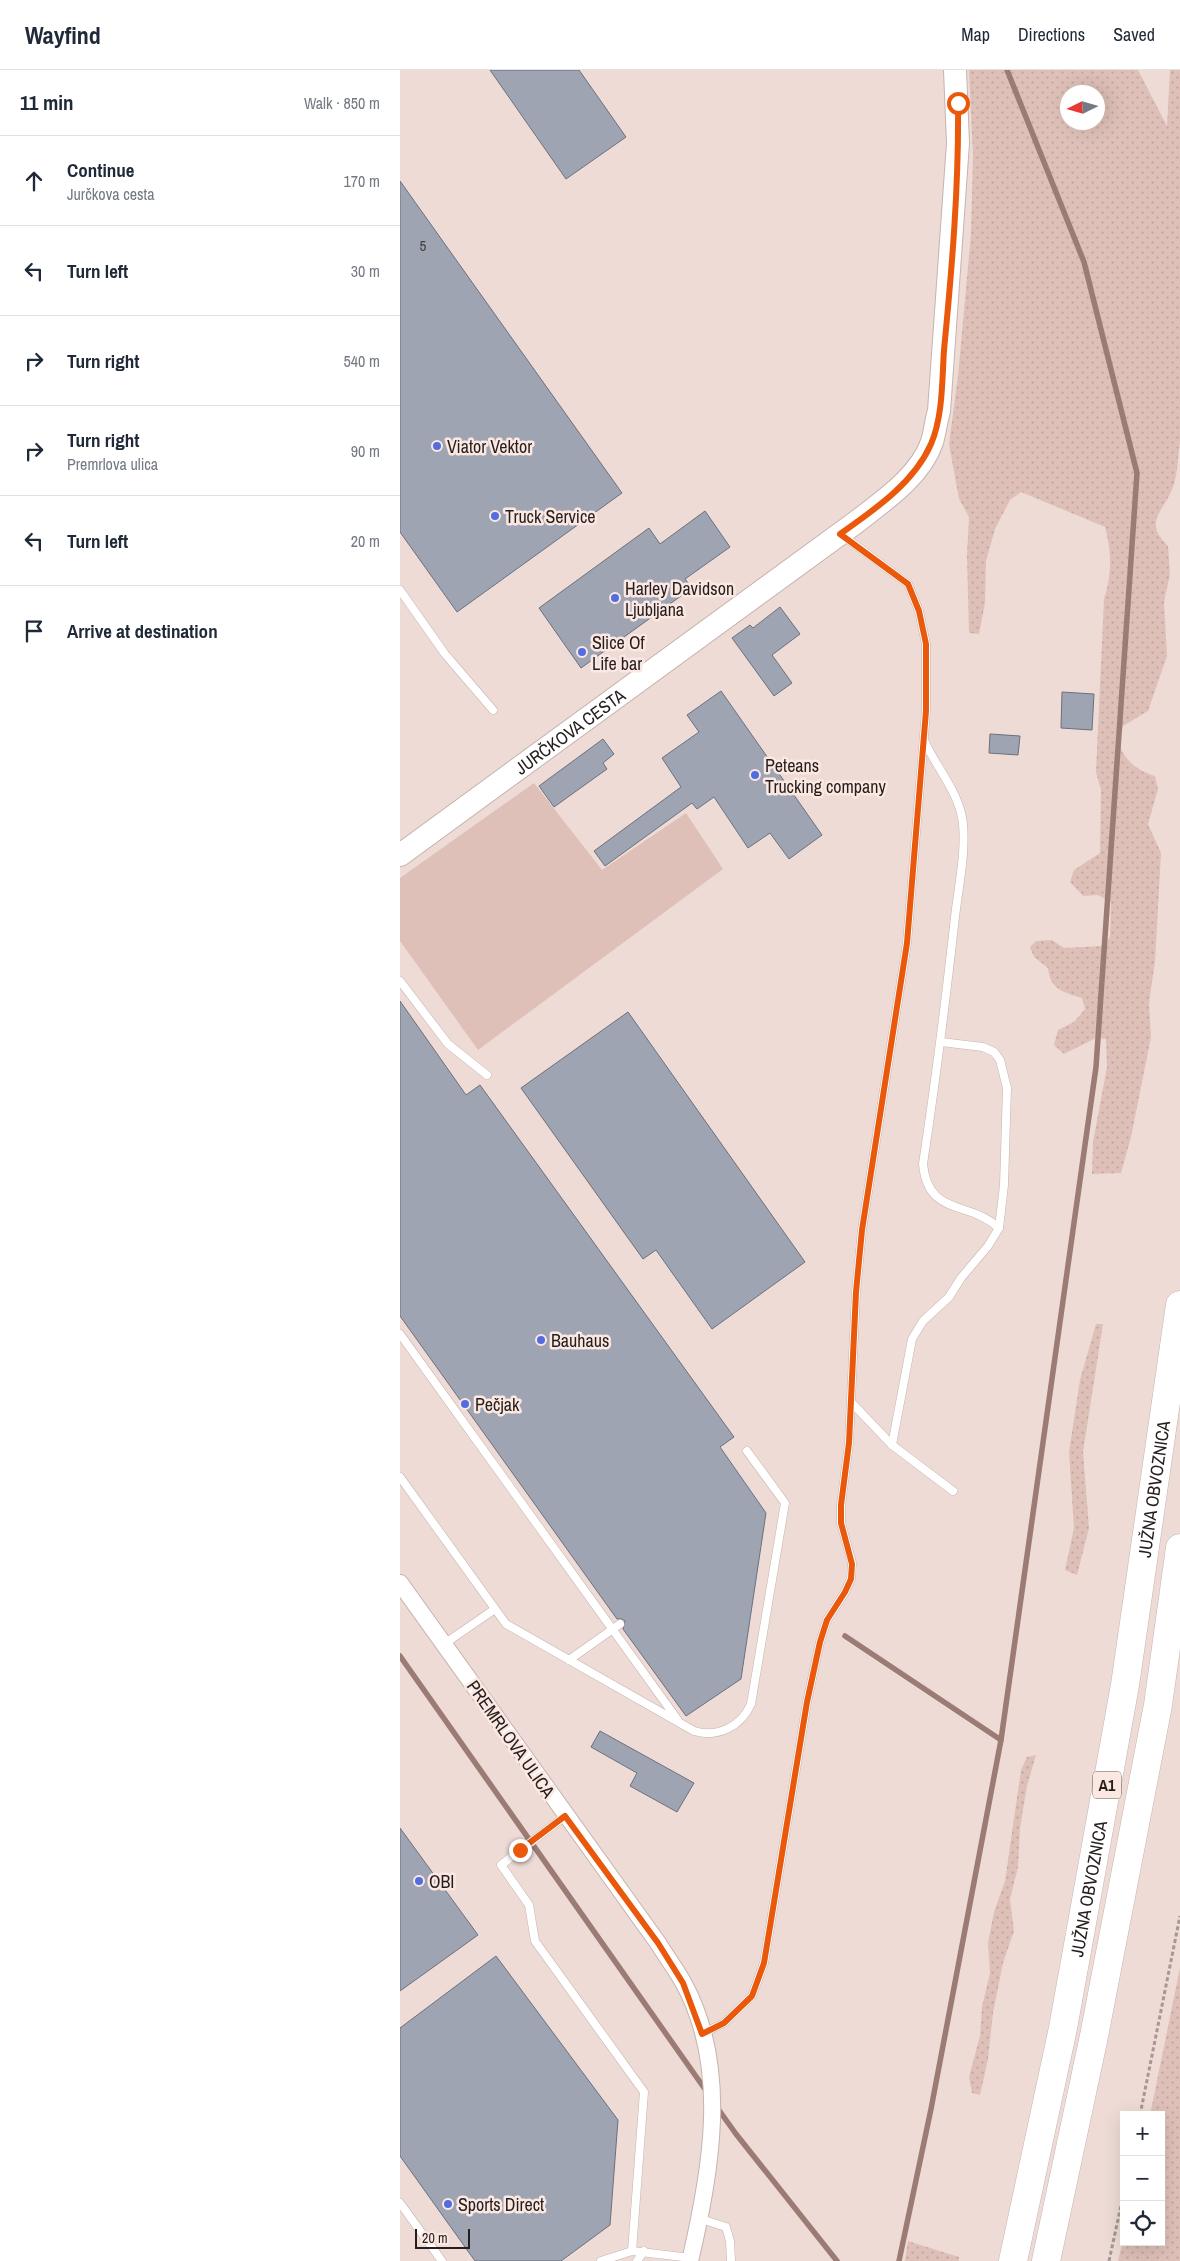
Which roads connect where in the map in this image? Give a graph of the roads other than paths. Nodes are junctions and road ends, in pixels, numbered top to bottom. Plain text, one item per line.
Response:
1 (955, 70) edge
2 (840, 534) junction
3 (400, 590) edge
4 (493, 710) dead end
5 (924, 740) junction
6 (400, 855) edge
7 (400, 981) edge
8 (941, 1042) junction
9 (487, 1075) dead end
10 (1000, 1228) junction
11 (1180, 1305) edge
12 (400, 1334) edge
13 (851, 1402) junction
14 (892, 1445) junction
15 (747, 1451) dead end
16 (400, 1477) edge
17 (953, 1491) dead end
18 (1180, 1548) edge
19 (400, 1583) edge
20 (496, 1609) junction
21 (620, 1624) dead end
22 (612, 1630) junction
23 (444, 1644) junction
24 (569, 1660) junction
25 (679, 1723) junction
26 (565, 1816) junction
27 (702, 2034) junction
28 (400, 2203) edge
29 (698, 2218) junction
30 (632, 2251) junction
31 (644, 2251) junction
32 (690, 2260) edge
33 (442, 2261) edge
34 (602, 2261) edge
35 (637, 2261) edge
36 (731, 2261) edge
37 (1013, 2261) edge
38 (1046, 2261) edge

1 - 2 street, JURČKOVA CESTA
2 - 5 lane
2 - 6 street, JURČKOVA CESTA
3 - 4 lane
5 - 8 lane
5 - 13 lane
7 - 9 lane
8 - 10 lane
8 - 10 lane
10 - 14 lane
11 - 37 highway, JUŽNA OBVOZNICA / A1
12 - 22 lane
13 - 14 lane
13 - 27 lane
14 - 17 lane
15 - 25 lane
16 - 20 lane
18 - 38 highway, JUŽNA OBVOZNICA / A1
19 - 23 street, PREMRLOVA ULICA
20 - 23 lane
20 - 24 lane
21 - 22 lane
22 - 24 lane
22 - 25 lane
23 - 26 street, PREMRLOVA ULICA
24 - 25 lane
26 - 27 street, PREMRLOVA ULICA
26 - 30 lane
27 - 29 street, PREMRLOVA ULICA
28 - 33 lane
29 - 32 street, PREMRLOVA ULICA
29 - 36 lane
30 - 31 lane
30 - 34 lane
31 - 32 lane
31 - 35 lane

